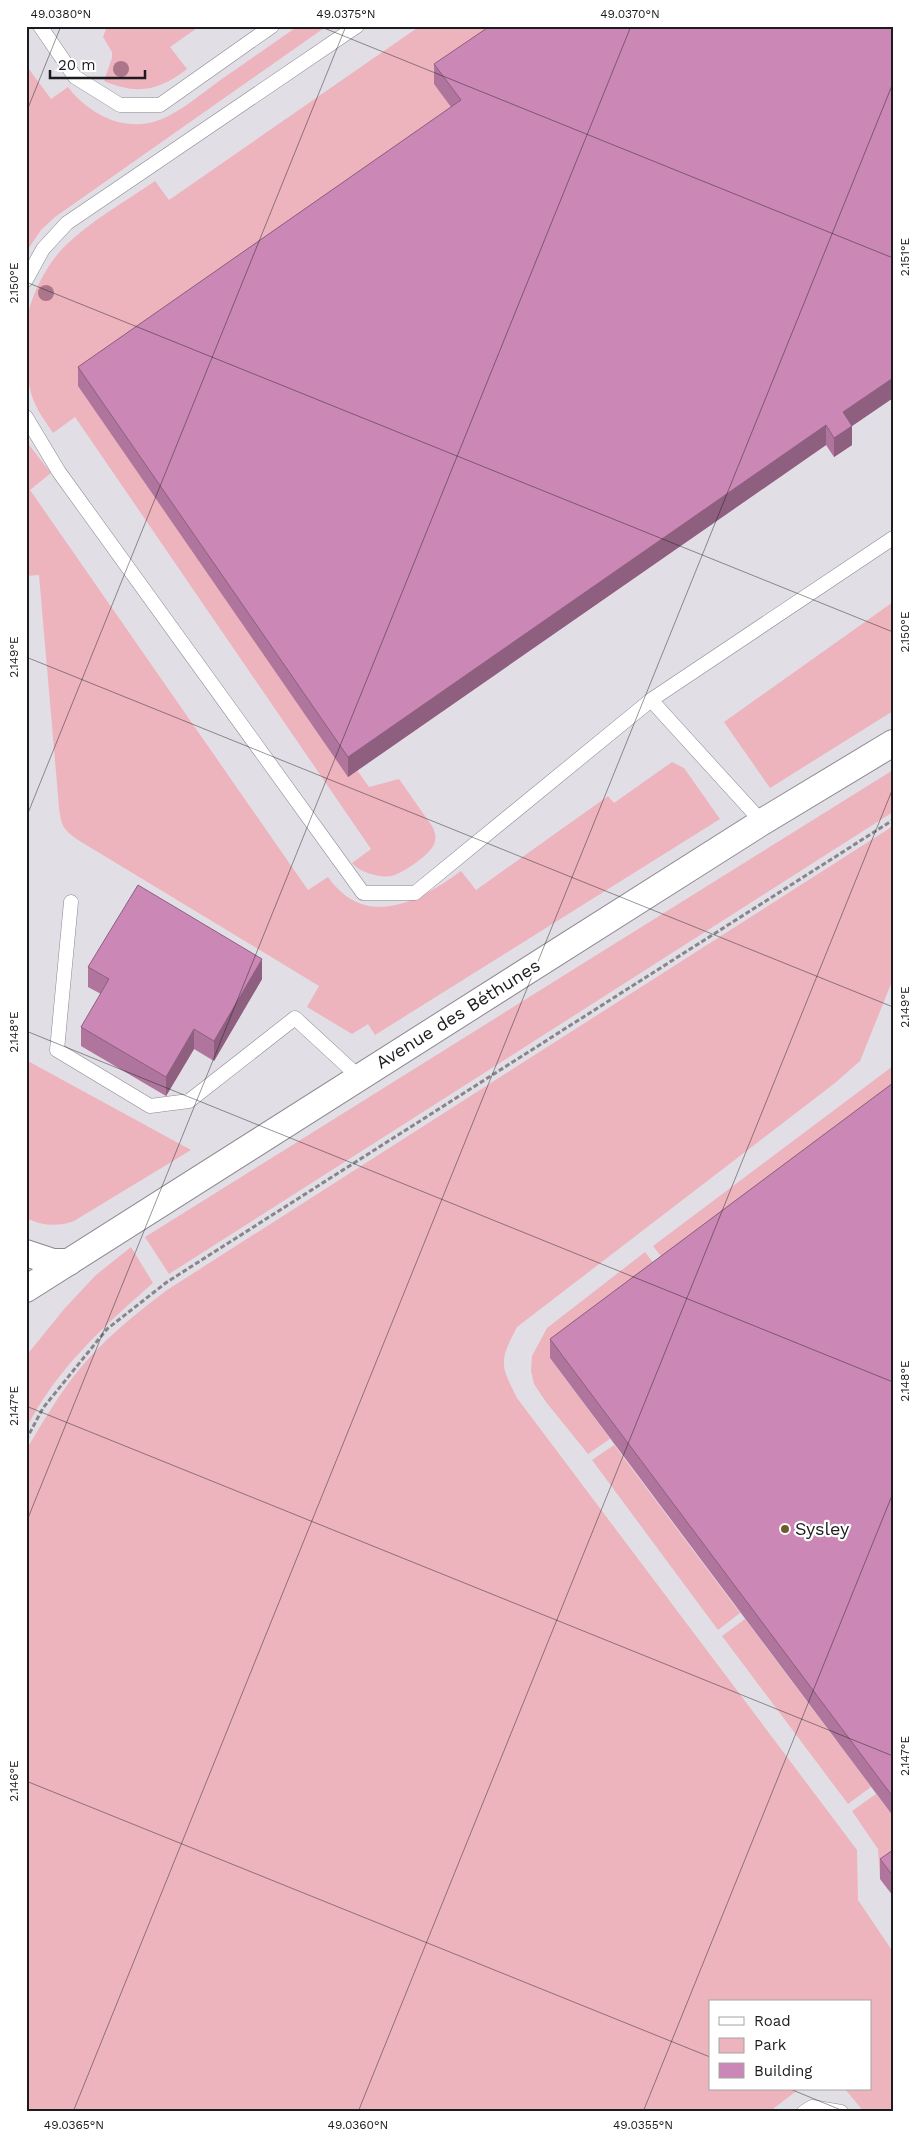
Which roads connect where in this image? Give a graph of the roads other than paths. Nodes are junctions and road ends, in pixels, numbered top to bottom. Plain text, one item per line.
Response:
1 (40, 26) edge
2 (272, 26) edge
3 (357, 26) edge
4 (26, 280) edge
5 (26, 417) edge
6 (893, 538) edge
7 (651, 700) junction
8 (893, 743) edge
9 (762, 822) junction
10 (71, 902) dead end
11 (360, 1077) junction
12 (26, 1253) edge
13 (70, 1262) junction
14 (26, 1290) edge
15 (804, 2112) edge
16 (841, 2112) edge

1 - 2 lane
3 - 4 lane
5 - 7 lane
6 - 7 lane
7 - 9 lane
8 - 9 street, Avenue des Béthunes
9 - 11 street, Avenue des Béthunes
10 - 11 lane
11 - 13 street, Avenue des Béthunes
12 - 13 street
13 - 14 street, Avenue des Béthunes
15 - 16 lane

